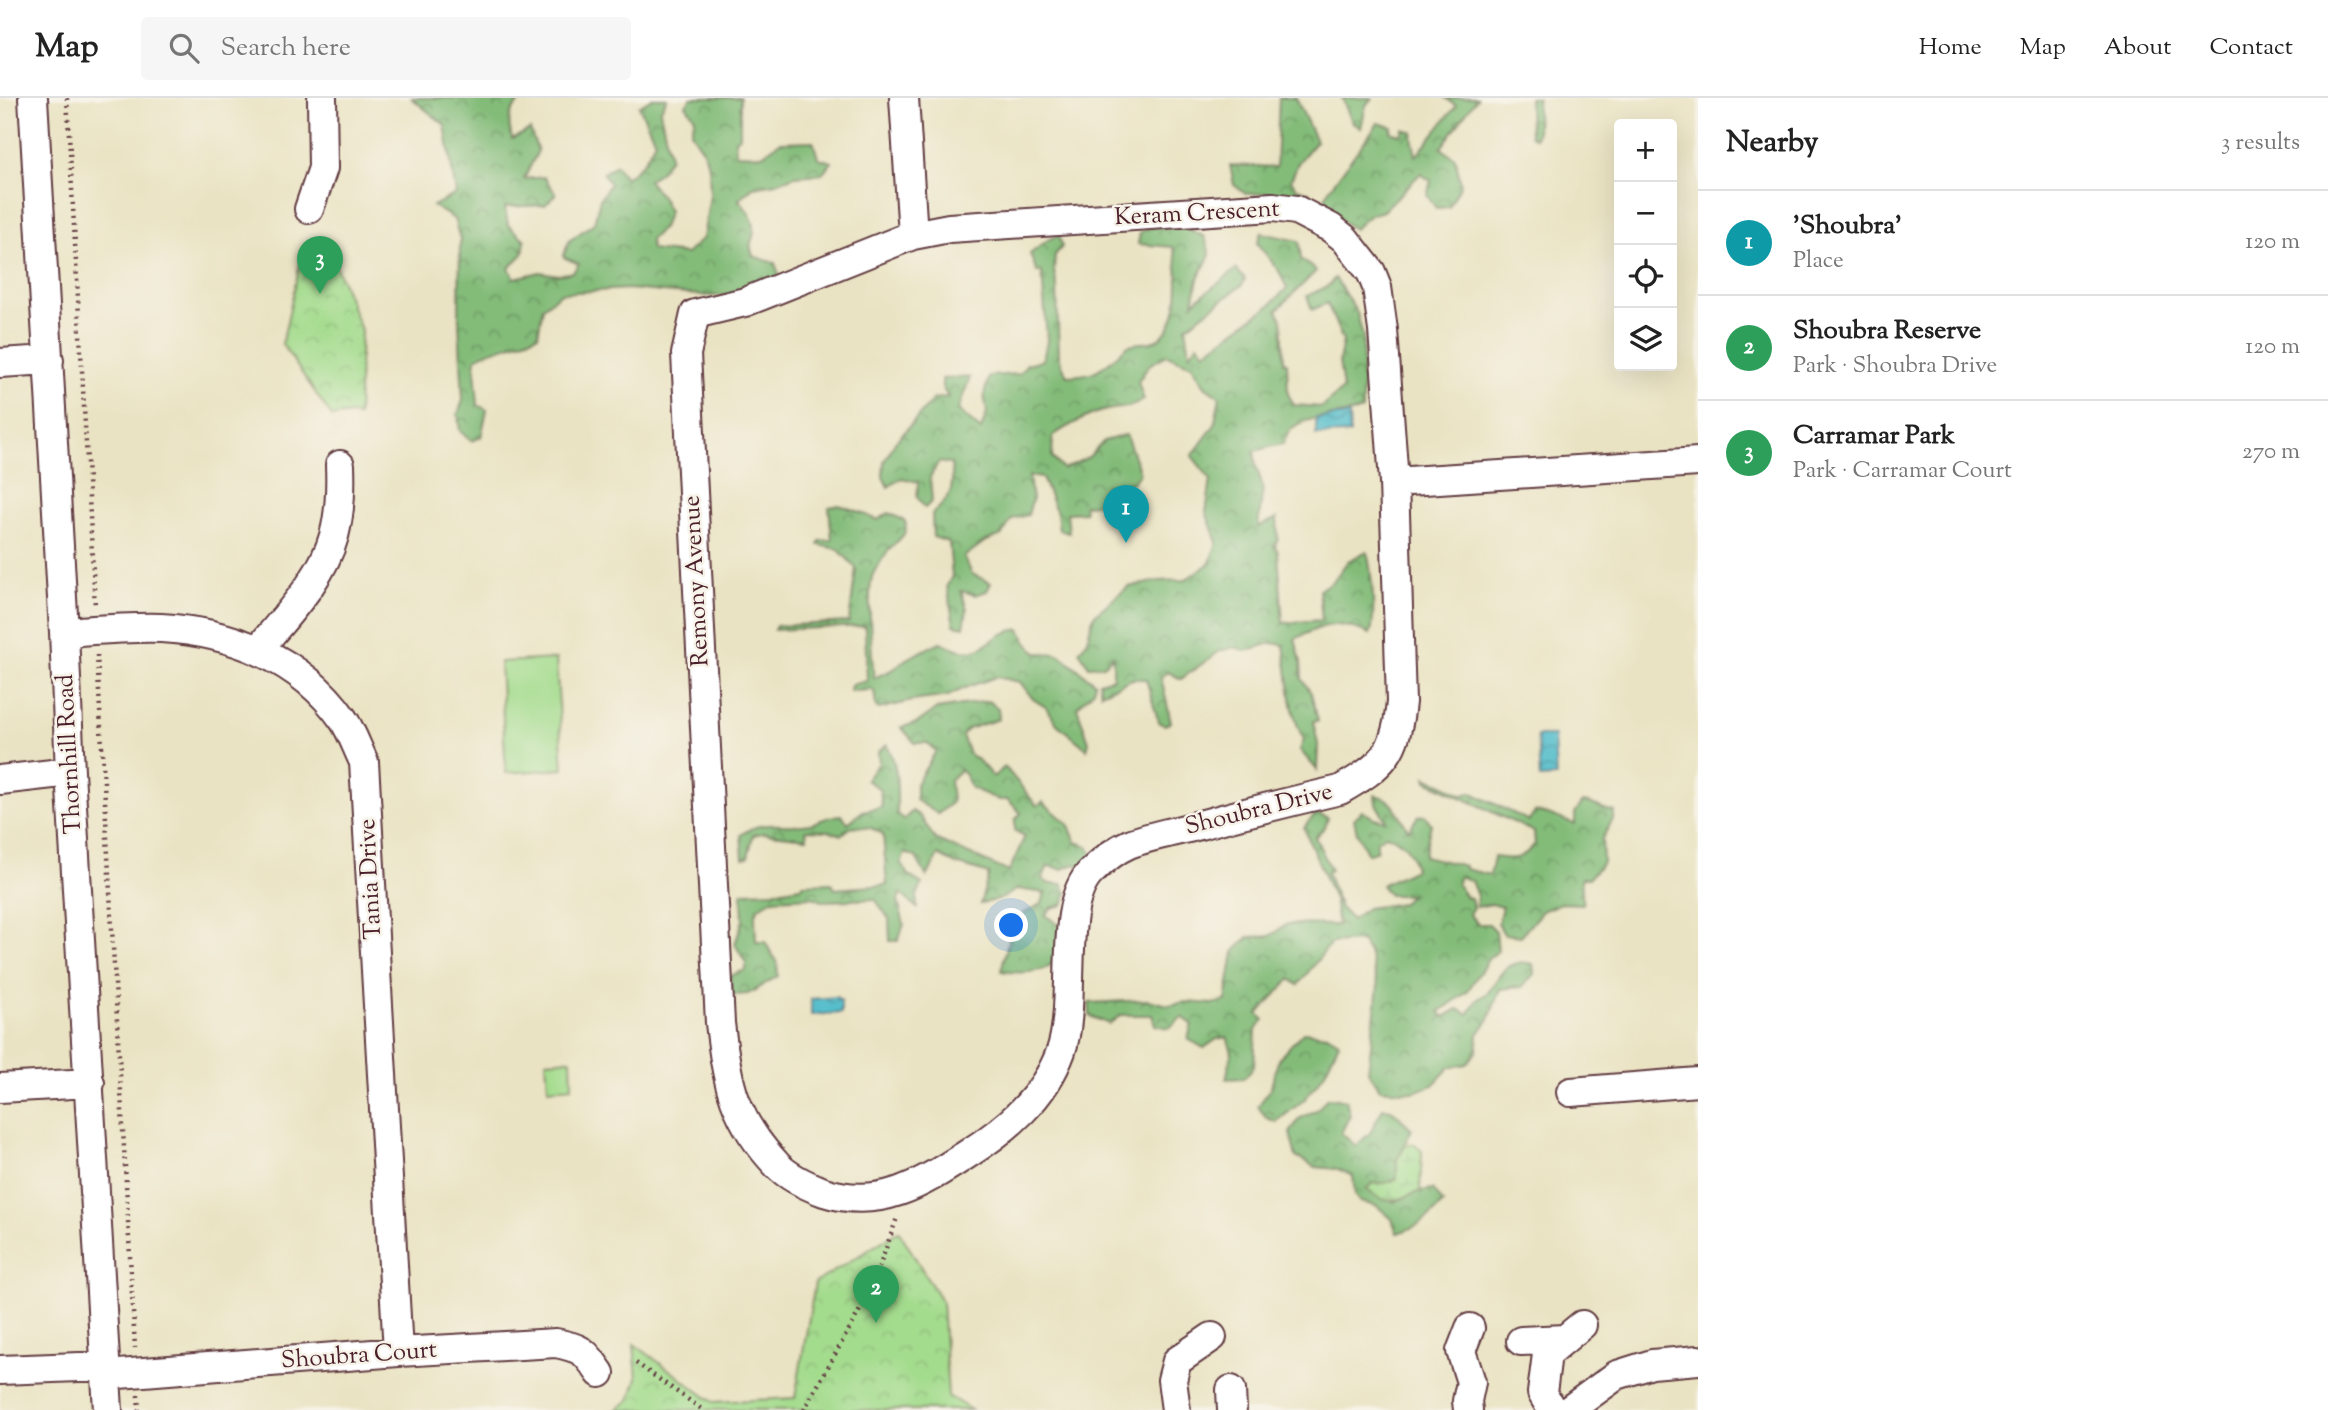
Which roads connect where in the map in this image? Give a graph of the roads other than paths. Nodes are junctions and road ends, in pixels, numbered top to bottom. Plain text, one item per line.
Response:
1 (33, 98) edge
2 (322, 98) edge
3 (904, 98) edge
4 (309, 209) dead end
5 (913, 235) junction
6 (49, 360) junction
7 (0, 363) edge
8 (1698, 462) edge
9 (340, 465) dead end
10 (1394, 482) junction
11 (64, 632) junction
12 (258, 650) junction
13 (70, 772) junction
14 (0, 780) edge
15 (1698, 1082) edge
16 (90, 1083) junction
17 (0, 1088) edge
18 (1571, 1092) dead end
19 (809, 1187) joint
20 (1470, 1328) dead end
21 (1212, 1337) dead end
22 (1521, 1340) dead end
23 (398, 1352) junction
24 (1698, 1360) edge
25 (0, 1370) edge
26 (106, 1371) junction
27 (600, 1373) dead end
28 (108, 1410) edge
29 (1176, 1410) edge
30 (1468, 1410) edge
31 (1552, 1410) edge
32 (1569, 1410) edge

1 - 6 street, Thornhill Road
2 - 4 street
3 - 5 street
5 - 10 street, Keram Crescent
5 - 19 street, Remony Avenue
6 - 7 street
6 - 11 street, Thornhill Road
8 - 10 street
9 - 12 street
10 - 19 street, Shoubra Drive
11 - 12 street, Tania Drive
11 - 13 street, Thornhill Road
12 - 23 street, Tania Drive
13 - 14 street
13 - 16 street, Thornhill Road
15 - 18 street
16 - 17 street
16 - 26 street, Thornhill Road
20 - 30 street
21 - 29 street
22 - 31 street
23 - 26 street, Shoubra Court
23 - 27 street, Shoubra Court
24 - 32 street
25 - 26 street, Shoubra Court
26 - 28 street, Thornhill Road

